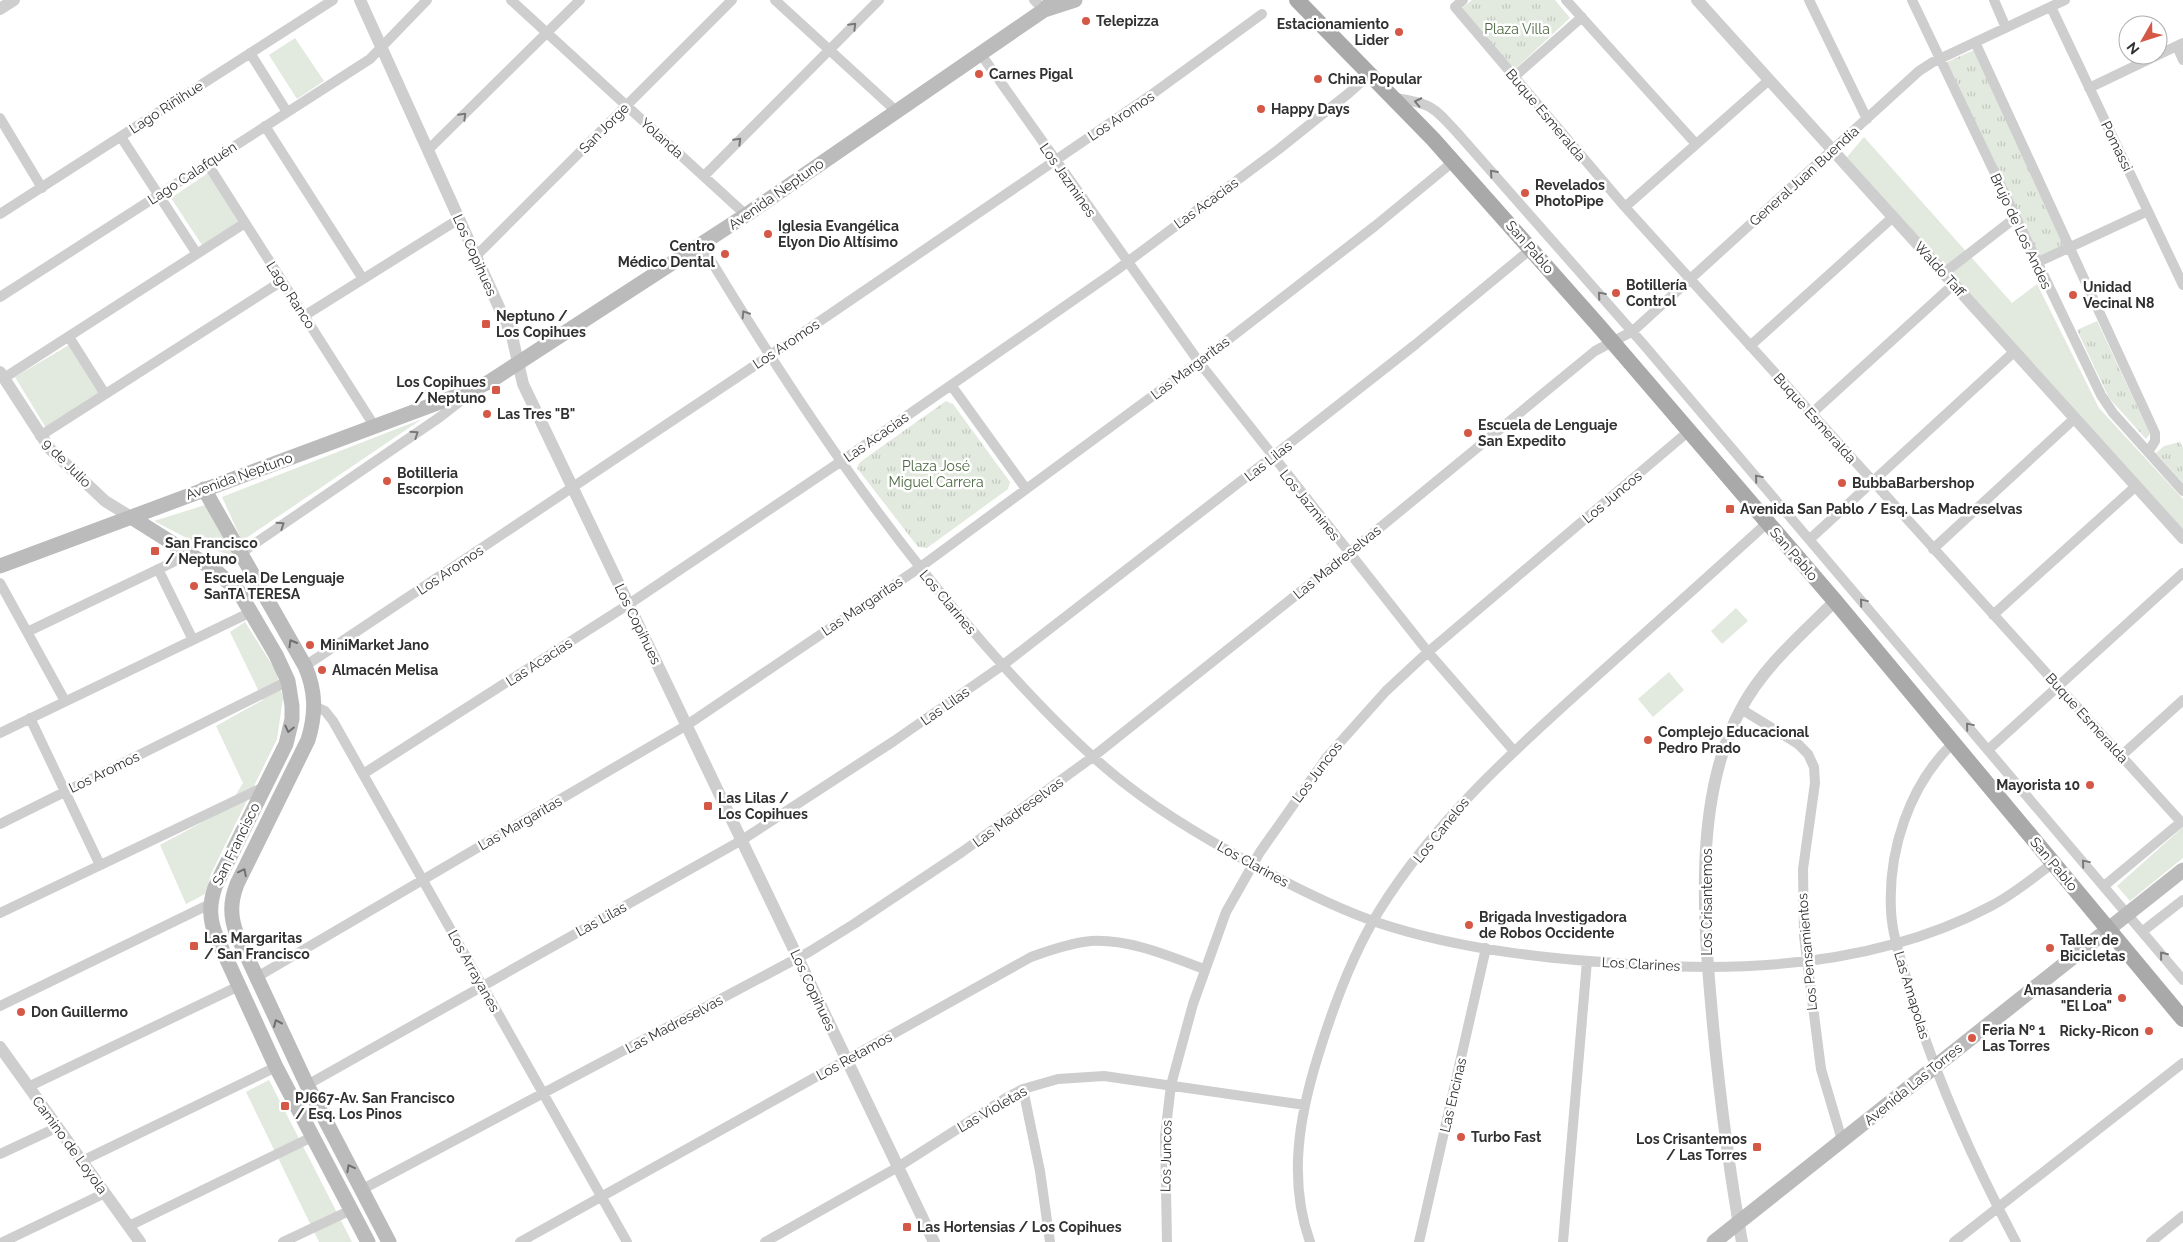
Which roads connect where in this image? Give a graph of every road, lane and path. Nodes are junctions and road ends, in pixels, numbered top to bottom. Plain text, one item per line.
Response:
1 (14, 0) edge
2 (333, 0) edge
3 (360, 0) edge
4 (427, 0) edge
5 (511, 0) edge
6 (580, 0) edge
7 (732, 0) edge
8 (775, 0) edge
9 (878, 0) edge
10 (1075, 0) edge
11 (1297, 0) edge
12 (1566, 0) edge
13 (1697, 0) edge
14 (1809, 0) edge
15 (1912, 0) edge
16 (1994, 0) edge
17 (2066, 0) edge
18 (1044, 3) edge
19 (1459, 4) edge
20 (2051, 7) junction
21 (0, 9) edge
22 (1262, 14) dead end
23 (1582, 17) junction
24 (2006, 28) junction
25 (547, 33) junction
26 (1976, 42) junction
27 (2180, 45) edge
28 (381, 47) junction
29 (830, 50) junction
30 (250, 53) junction
31 (980, 53) junction
32 (1939, 59) junction
33 (2183, 60) edge
34 (1370, 74) junction
35 (1514, 77) junction
36 (1769, 80) junction
37 (2089, 88) junction
38 (1395, 98) junction
39 (627, 106) junction
40 (895, 110) junction
41 (287, 112) junction
42 (0, 118) edge
43 (1867, 119) junction
44 (265, 126) junction
45 (121, 136) junction
46 (1696, 144) junction
47 (428, 150) junction
48 (1833, 150) junction
49 (1055, 161) junction
50 (1454, 161) junction
51 (207, 163) junction
52 (704, 176) junction
53 (42, 188) junction
54 (159, 195) junction
55 (1625, 207) junction
56 (2148, 211) junction
57 (0, 214) edge
58 (746, 215) junction
59 (1893, 217) junction
60 (2015, 218) junction
61 (459, 219) junction
62 (245, 223) junction
63 (701, 244) junction
64 (2070, 248) junction
65 (1531, 249) junction
66 (197, 254) junction
67 (476, 256) junction
68 (1126, 262) junction
69 (2036, 263) junction
70 (1944, 273) junction
71 (363, 279) junction
72 (1690, 280) junction
73 (282, 281) junction
74 (1954, 284) junction
75 (2183, 285) edge
76 (0, 297) edge
77 (304, 316) junction
78 (1633, 331) junction
79 (68, 337) junction
80 (1613, 342) junction
81 (1750, 346) junction
82 (2014, 351) junction
83 (770, 355) junction
84 (1199, 362) junction
85 (519, 364) junction
86 (2, 375) edge
87 (951, 385) junction
88 (478, 387) junction
89 (105, 394) junction
90 (1812, 414) junction
91 (2075, 418) junction
92 (375, 427) junction
93 (1689, 431) junction
94 (40, 436) junction
95 (2148, 452) junction
96 (1272, 457) junction
97 (842, 461) junction
98 (1872, 482) junction
99 (2136, 486) junction
100 (204, 489) junction
101 (574, 489) junction
102 (1026, 489) junction
103 (2183, 491) edge
104 (131, 517) junction
105 (1767, 523) junction
106 (2183, 538) edge
107 (1810, 540) junction
108 (1933, 549) junction
109 (241, 553) junction
110 (1349, 553) junction
111 (190, 554) junction
112 (0, 566) edge
113 (919, 568) junction
114 (158, 569) junction
115 (2183, 573) edge
116 (0, 583) edge
117 (1835, 601) junction
118 (629, 604) junction
119 (251, 612) junction
120 (1993, 615) junction
121 (26, 632) junction
122 (193, 640) junction
123 (1428, 652) junction
124 (1002, 665) junction
125 (305, 666) junction
126 (288, 681) junction
127 (2058, 686) junction
128 (2183, 700) edge
129 (65, 701) junction
130 (314, 706) junction
131 (1740, 709) junction
132 (30, 718) junction
133 (686, 725) junction
134 (0, 733) edge
135 (1952, 744) junction
136 (1989, 749) junction
137 (1514, 751) junction
138 (1094, 756) junction
139 (2121, 756) junction
140 (363, 774) junction
141 (264, 787) junction
142 (64, 791) junction
143 (0, 824) edge
144 (742, 840) junction
145 (2054, 863) junction
146 (1252, 864) junction
147 (100, 865) junction
148 (2183, 870) edge
149 (423, 880) junction
150 (2104, 886) junction
151 (2183, 900) edge
152 (210, 904) junction
153 (0, 913) edge
154 (2128, 914) junction
155 (1373, 922) junction
156 (2108, 929) junction
157 (2143, 931) junction
158 (1896, 944) junction
159 (1486, 948) junction
160 (798, 958) junction
161 (1587, 961) junction
162 (1807, 961) junction
163 (1708, 967) junction
164 (1204, 969) junction
165 (257, 977) junction
166 (2183, 980) edge
167 (239, 986) junction
168 (482, 986) junction
169 (0, 1006) edge
170 (2183, 1019) edge
171 (0, 1047) edge
172 (846, 1060) junction
173 (2183, 1063) edge
174 (276, 1066) junction
175 (1934, 1067) junction
176 (307, 1085) junction
177 (1171, 1085) junction
178 (28, 1087) junction
179 (1023, 1089) junction
180 (543, 1094) junction
181 (1305, 1105) junction
182 (58, 1127) junction
183 (312, 1137) junction
184 (1842, 1140) junction
185 (0, 1154) edge
186 (82, 1161) junction
187 (898, 1167) junction
188 (361, 1190) junction
189 (105, 1193) junction
190 (601, 1197) junction
191 (1998, 1207) junction
192 (351, 1210) junction
193 (2183, 1216) edge
194 (1738, 1222) junction
195 (129, 1226) junction
196 (3, 1242) edge
197 (140, 1242) edge
198 (283, 1242) edge
199 (368, 1242) edge
200 (389, 1242) edge
201 (520, 1242) edge
202 (626, 1242) edge
203 (765, 1242) edge
204 (934, 1242) edge
205 (1050, 1242) edge
206 (1167, 1242) edge
207 (1310, 1242) edge
208 (1419, 1242) edge
209 (1563, 1242) edge
210 (1714, 1242) edge
211 (1742, 1242) edge
212 (1954, 1242) edge
213 (2016, 1242) edge
214 (2151, 1242) edge

1 - 21 street
2 - 30 street, Lago Riñihue
3 - 28 street, Los Copihues
4 - 28 street, Lago Calafquén
5 - 25 street, Yolanda
6 - 25 street
7 - 39 street, San Jorge
8 - 29 street
29 -> 9 street
10 - 18 main road, Avenida Neptuno
11 - 34 main road, San Pablo
12 - 23 street
13 - 36 street, Waldo Taff
14 - 43 street
15 - 32 street, Brujo de Los Andes
16 - 24 street
17 - 20 street, General Juan Buendía
18 - 31 main road, Avenida Neptuno
19 - 35 street, Buque Esmeralda
20 - 24 street, General Juan Buendía
20 - 37 street, Pomassi
22 - 49 street, Los Aromos
23 - 35 street
23 - 46 street
24 - 26 street, General Juan Buendía
25 - 39 street, Yolanda
47 -> 25 street
26 - 32 street, General Juan Buendía
26 - 64 street
27 - 33 street
27 - 37 street
28 - 41 street, Lago Calafquén
28 - 47 street, Los Copihues
29 - 40 street
52 -> 29 street
30 - 41 street
30 - 45 street, Lago Riñihue
31 - 40 main road, Avenida Neptuno
31 - 49 street, Los Jazmines
32 - 43 street, General Juan Buendía
32 - 60 street, Brujo de Los Andes
34 - 38 main road, San Pablo
34 - 68 street, Las Acacias
35 - 55 street, Buque Esmeralda
36 - 46 street
36 - 48 street, Waldo Taff
37 - 56 street, Pomassi
38 - 50 main road, San Pablo
78 -> 38 street, San Pablo
39 - 52 street, Yolanda
39 - 67 street, San Jorge
40 - 58 main road, Avenida Neptuno
41 - 44 street, Lago Calafquén
42 - 53 street
43 - 48 street, General Juan Buendía
44 - 51 street, Lago Calafquén
44 - 71 street
45 - 53 street, Lago Riñihue
45 - 54 street
46 - 55 street
47 - 61 street, Los Copihues
48 - 59 street, Waldo Taff
48 - 72 street, General Juan Buendía
49 - 68 street, Los Jazmines
49 - 83 street, Los Aromos
50 - 65 main road, San Pablo
50 - 84 street, Las Margaritas
51 - 54 street, Lago Calafquén
51 - 62 street, Lago Ranco
52 - 58 street, Yolanda
53 - 57 street, Lago Riñihue
54 - 66 street
54 - 76 street, Lago Calafquén
55 - 72 street, Buque Esmeralda
56 - 64 street
56 - 75 street, Pomassi
58 - 63 main road, Avenida Neptuno
59 - 70 street, Waldo Taff
59 - 81 street
60 - 69 street, Brujo de Los Andes
60 - 70 street
61 - 67 street, Los Copihues
61 - 71 street
62 - 66 street
62 - 73 street, Lago Ranco
83 -> 63 street, Los Clarines
63 - 85 main road, Avenida Neptuno
64 - 69 street
64 - 95 street
65 - 80 main road, San Pablo
65 - 96 street, Las Lilas
66 - 79 street
67 - 85 street, Los Copihues
68 - 84 street, Los Jazmines
68 - 87 street, Las Acacias
69 - 95 street, Brujo de Los Andes
70 - 74 street, Waldo Taff
71 - 77 street
72 - 78 street, General Juan Buendía
72 - 81 street, Buque Esmeralda
73 - 77 street, Lago Ranco
73 - 89 street
74 - 82 street, Waldo Taff
74 - 90 street
77 - 92 street, Lago Ranco
78 - 80 street, General Juan Buendía
107 -> 78 street, San Pablo
79 - 86 street
79 - 89 street
80 - 93 main road, San Pablo
80 - 110 street, Las Madreselvas
81 - 90 street, Buque Esmeralda
82 - 91 street, Waldo Taff
82 - 98 street
83 - 97 street, Los Clarines
83 - 101 street, Los Aromos
84 - 96 street, Los Jazmines
84 - 102 street, Las Margaritas
85 - 88 main road, Avenida Neptuno
85 - 101 street, Los Copihues
86 - 94 street, 9 de Julio
87 - 97 street, Las Acacias
87 - 102 street
88 - 92 main road, Avenida Neptuno
109 -> 88 street, Avenida Neptuno
89 - 94 street
90 - 98 street, Buque Esmeralda
91 - 99 street, Waldo Taff
91 - 108 street
92 - 100 main road, Avenida Neptuno
93 - 105 main road, San Pablo
93 - 123 street, Los Juncos
94 - 104 street, 9 de Julio
95 - 103 street, Brujo de Los Andes
96 - 110 street, Los Jazmines
96 - 124 street, Las Lilas
97 - 113 street, Los Clarines
97 - 118 street, Las Acacias
98 - 107 street
98 - 108 street, Buque Esmeralda
99 - 106 street, Waldo Taff
99 - 120 street
100 - 104 main road, Avenida Neptuno
100 - 109 main road, San Francisco
101 - 118 street, Los Copihues
101 - 125 street, Los Aromos
102 - 113 street, Las Margaritas
104 - 111 main road, San Francisco
104 - 112 main road, Avenida Neptuno
105 - 117 main road, San Pablo
105 - 137 street, Los Canelos
136 -> 107 street, San Pablo
108 - 120 street, Buque Esmeralda
125 -> 109 main road, San Francisco
110 - 123 street, Los Jazmines
110 - 138 street, Las Madreselvas
111 - 114 street
111 - 119 main road, San Francisco
113 - 124 street, Los Clarines
113 - 133 street, Las Margaritas
114 - 121 street
114 - 122 street
115 - 127 street
116 - 121 street
117 - 131 street, Los Crisantemos
117 - 135 main road, San Pablo
118 - 133 street, Los Copihues
118 - 140 street, Las Acacias
119 - 122 street
119 - 126 main road, San Francisco
120 - 127 street, Buque Esmeralda
121 - 129 street
122 - 129 street
123 - 137 street, Los Jazmines
123 - 146 street, Los Juncos
124 - 138 street, Los Clarines
124 - 144 street, Las Lilas
125 - 130 main road, San Francisco
126 -> 141 main road, San Francisco
126 - 142 street, Los Aromos
127 - 136 street
127 - 139 street, Buque Esmeralda
128 - 139 street
129 - 132 street
130 - 140 street, Los Arrayanes
165 -> 130 main road, San Francisco
131 - 162 street, Los Pensamientos
131 - 163 street, Los Crisantemos
132 - 134 street
132 - 142 street
133 - 144 street, Los Copihues
133 - 149 street, Las Margaritas
135 - 145 main road, San Pablo
135 - 158 street, Las Amapolas
150 -> 136 street, San Pablo
137 - 155 street, Los Canelos
138 - 146 street, Los Clarines
138 - 160 street, Las Madreselvas
139 - 150 street, Buque Esmeralda
140 - 149 street, Los Arrayanes
141 - 147 street
141 - 152 main road, San Francisco
142 - 143 street, Los Aromos
142 - 147 street
144 - 160 street, Los Copihues
144 - 168 street, Las Lilas
145 - 156 main road, San Pablo
145 - 158 street, Los Clarines
146 - 155 street, Los Clarines
146 - 164 street, Los Juncos
147 - 153 street
148 - 154 main road, Avenida Las Torres
149 - 165 street, Las Margaritas
149 - 168 street, Los Arrayanes
150 - 154 street, San Pablo
151 - 157 street
152 - 167 main road, San Francisco
152 - 169 street
154 - 156 main road, Avenida Las Torres
154 - 157 street, San Pablo
155 - 159 street, Los Clarines
155 - 181 street, Los Canelos
156 - 170 main road, San Pablo
156 - 175 main road, Avenida Las Torres
166 -> 157 street, San Pablo
158 - 162 street, Los Clarines
158 - 175 street, Las Amapolas
159 - 161 street, Los Clarines
159 - 208 street, Las Encinas
160 - 172 street, Los Copihues
160 - 180 street, Las Madreselvas
161 - 163 street, Los Clarines
161 - 209 street
162 - 163 street, Los Clarines
162 - 184 street, Los Pensamientos
163 - 194 street, Los Crisantemos
164 - 172 street, Los Retamos
164 - 177 street, Los Juncos
176 -> 165 main road, San Francisco
167 - 174 main road, San Francisco
167 - 178 street
168 - 176 street, Las Lilas
168 - 180 street, Los Arrayanes
171 - 178 street, Camino de Loyola
172 - 187 street, Los Copihues
172 - 190 street, Los Retamos
173 - 191 street
174 - 183 main road, San Francisco
174 - 186 street
175 - 184 main road, Avenida Las Torres
175 - 191 street, Las Amapolas
188 -> 176 main road, San Francisco
177 - 179 street, Las Violetas
177 - 181 street, Las Violetas
177 - 206 street, Los Juncos
178 - 182 street, Camino de Loyola
179 - 187 street, Las Violetas
179 - 205 street
180 - 188 street, Las Madreselvas
180 - 190 street, Los Arrayanes
181 - 207 street, Los Canelos
182 - 185 street
182 - 186 street, Camino de Loyola
183 - 192 main road, San Francisco
183 - 195 street
184 - 194 main road, Avenida Las Torres
186 - 189 street, Camino de Loyola
187 - 203 street, Las Violetas
187 - 204 street, Los Copihues
188 - 200 main road, San Francisco
189 - 195 street, Camino de Loyola
189 - 196 street
190 - 201 street, Los Retamos
190 - 202 street, Los Arrayanes
191 - 212 street
191 - 213 street, Las Amapolas
192 - 198 street
192 - 199 main road, San Francisco
193 - 214 street
194 - 210 main road, Avenida Las Torres
194 - 211 street, Los Crisantemos
195 - 197 street, Camino de Loyola

